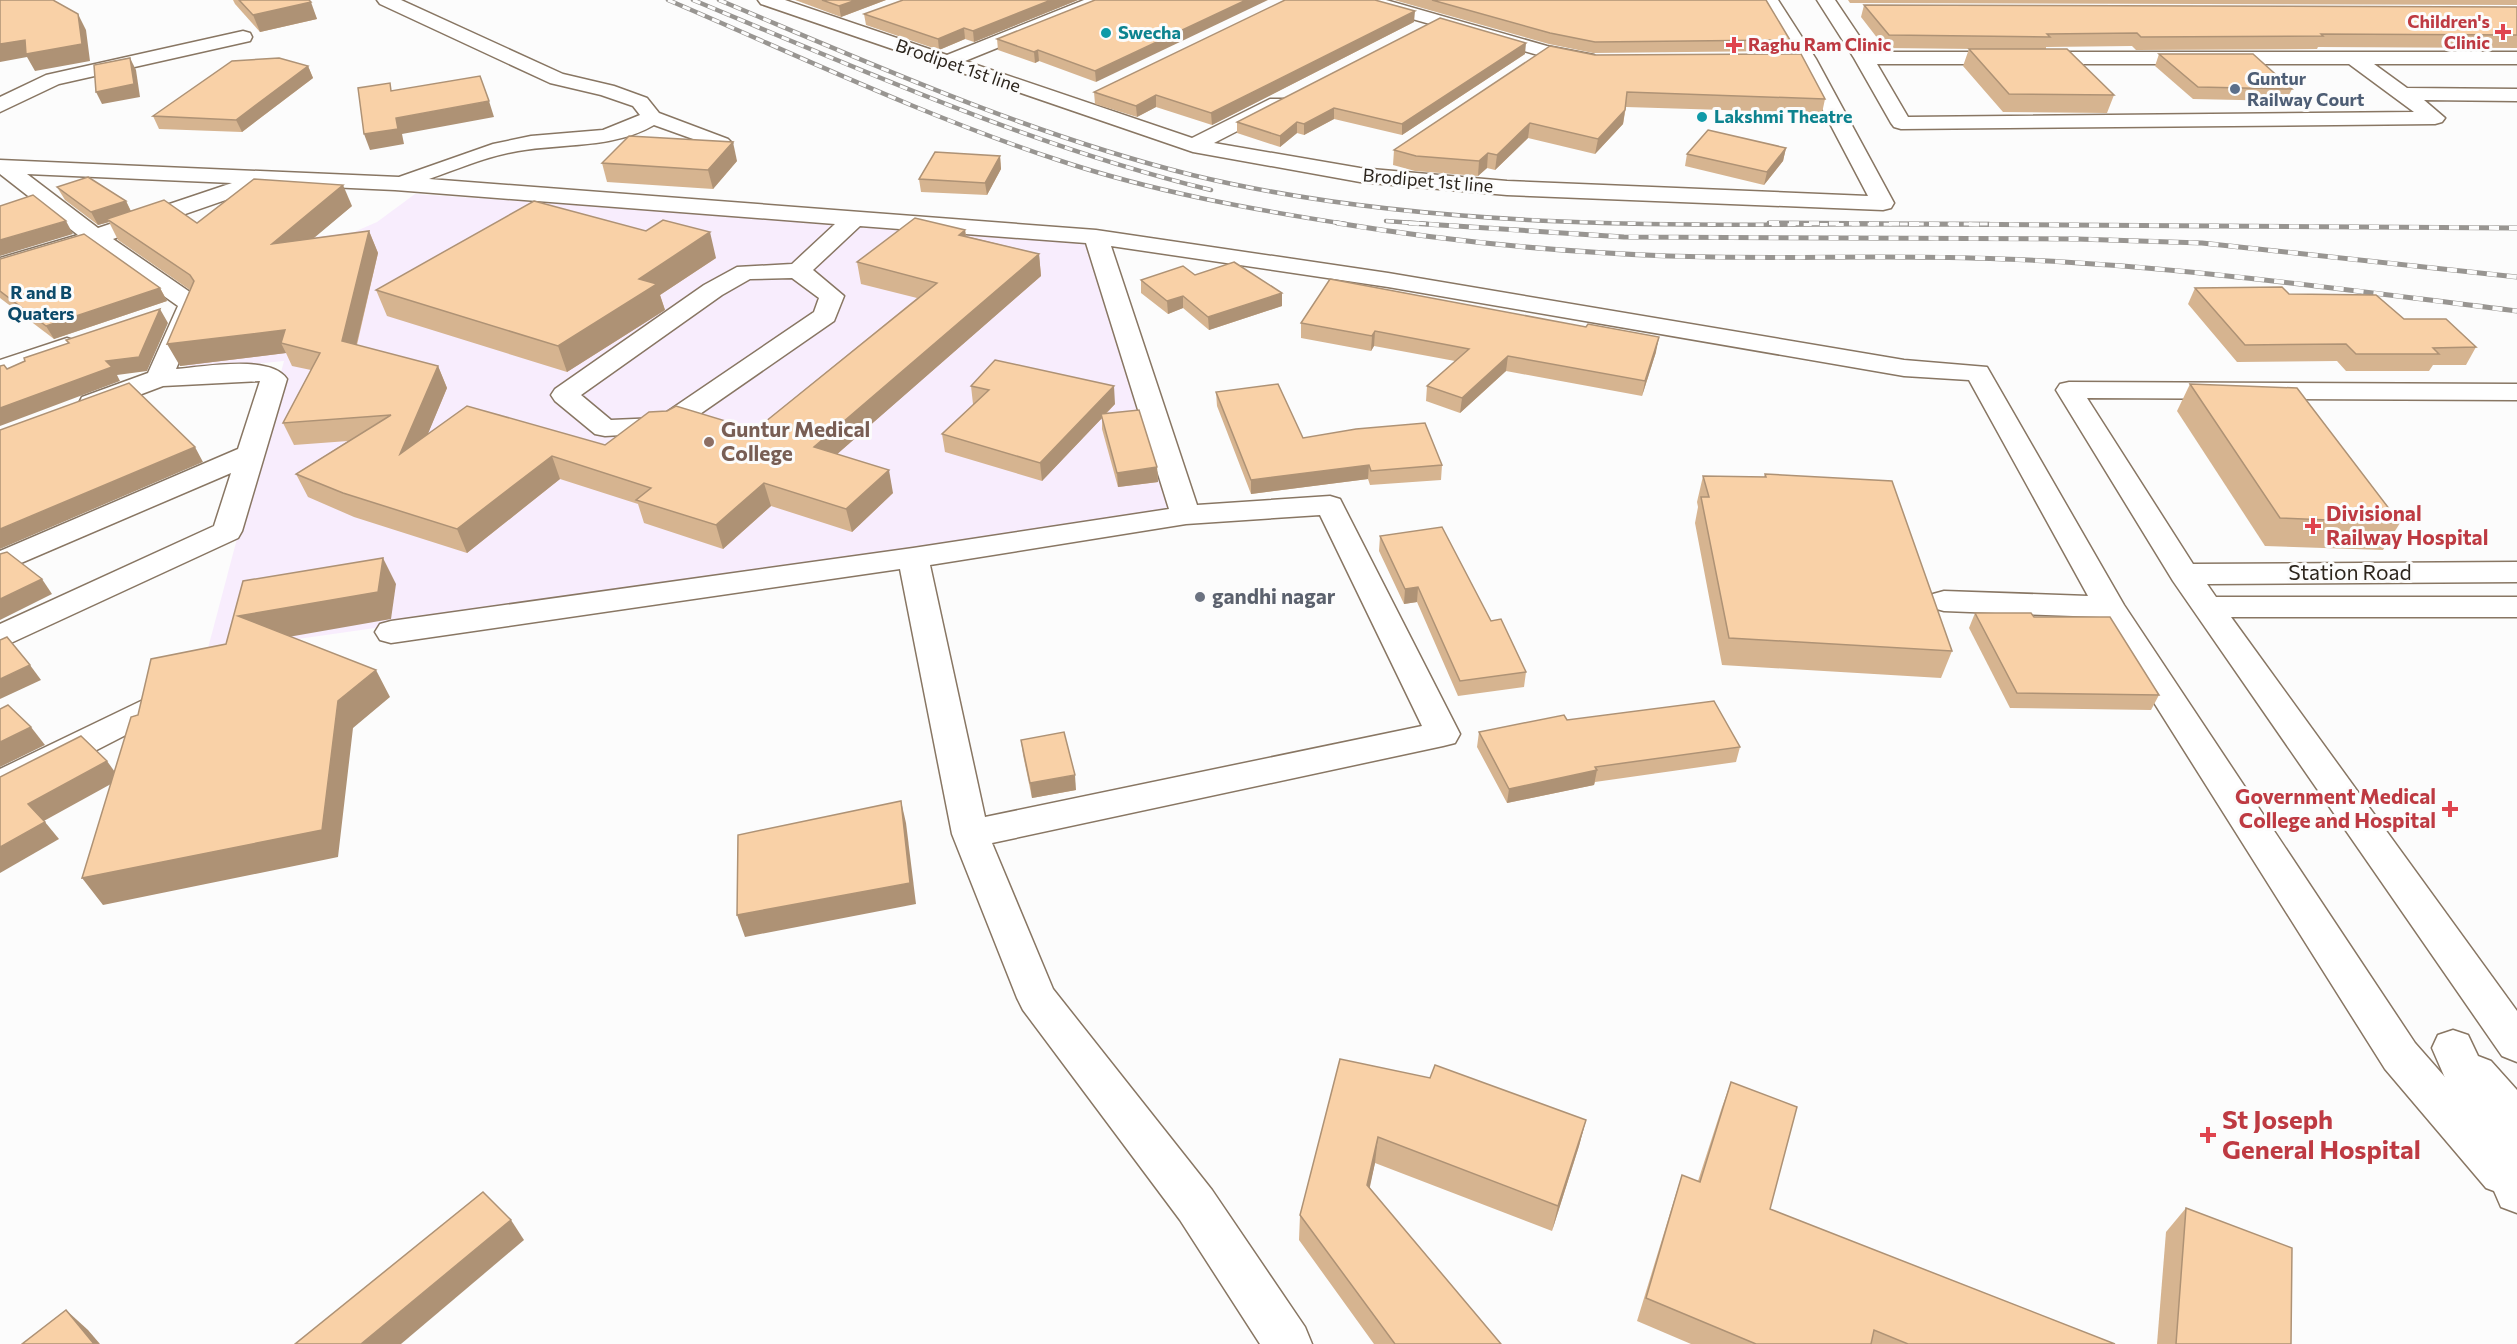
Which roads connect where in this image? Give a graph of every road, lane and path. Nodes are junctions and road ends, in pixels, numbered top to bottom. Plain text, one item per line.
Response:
1 (386, 0) edge
2 (767, 0) edge
3 (1100, 0) edge
4 (1366, 0) edge
5 (1769, 0) edge
6 (1830, 5) edge
7 (1857, 10) dead end
8 (866, 17) edge
9 (1438, 19) junction
10 (843, 25) junction
11 (1407, 36) edge
12 (243, 37) dead end
13 (2480, 38) edge
14 (2172, 41) edge
15 (1545, 51) junction
16 (2188, 56) junction
17 (1864, 58) junction
18 (2354, 58) junction
19 (2513, 58) edge
20 (1782, 59) edge
21 (1806, 59) junction
22 (1605, 60) edge
23 (947, 62) junction
24 (1526, 64) edge
25 (2402, 94) junction
26 (1091, 95) dead end
27 (2517, 95) edge
28 (1289, 96) edge
29 (1070, 105) junction
30 (0, 106) edge
31 (652, 117) junction
32 (721, 143) edge
33 (1194, 146) junction
34 (1389, 156) dead end
35 (2, 166) edge
36 (1360, 175) junction
37 (270, 176) junction
38 (395, 183) junction
39 (855, 218) junction
40 (95, 237) junction
41 (1096, 237) junction
42 (0, 266) edge
43 (798, 271) junction
44 (191, 304) junction
45 (157, 315) edge
46 (90, 338) edge
47 (0, 369) edge
48 (159, 378) junction
49 (2517, 392) edge
50 (71, 411) edge
51 (252, 453) junction
52 (1186, 515) junction
53 (913, 558) junction
54 (0, 562) edge
55 (2517, 572) edge
56 (2184, 574) junction
57 (1944, 600) dead end
58 (2110, 607) junction
59 (2208, 607) junction
60 (2517, 607) edge
61 (392, 632) dead end
62 (0, 637) edge
63 (141, 713) edge
64 (0, 784) edge
65 (970, 834) junction
66 (2517, 1044) edge
67 (2517, 1121) edge
68 (2517, 1192) edge
69 (1288, 1344) edge

1 - 31 street
2 - 10 street, Brodipet 1st line
3 - 23 street
4 - 9 street
5 - 21 street, Brodipet 1st line
6 - 7 street
6 - 17 street
8 - 10 street
9 - 11 street
9 - 15 street
10 - 23 street, Brodipet 1st line
12 - 30 street
13 - 19 street
14 - 16 street
15 - 22 street
15 - 24 street
16 - 17 street
16 - 18 street
17 - 25 street
18 - 19 street
18 - 25 street
20 - 21 street
21 - 36 street, Brodipet 1st line
23 - 29 street, Brodipet 1st line
25 - 27 street
26 - 29 street
28 - 33 street
29 - 33 street, Brodipet 1st line
31 - 32 street
31 - 38 street
33 - 36 street, Brodipet 1st line
34 - 36 street
35 - 37 street
35 - 40 street
37 - 38 street
37 - 40 street
38 - 39 street
39 - 41 street
39 - 43 street
40 - 42 street
40 - 44 street
41 - 52 street
41 - 58 street
43 - 43 street
44 - 45 street
44 - 48 street
46 - 47 street
48 - 50 street
48 - 51 street
49 - 56 street
51 - 54 street
51 - 62 street
52 - 53 street
52 - 65 street
53 - 61 street
53 - 65 street
55 - 56 street, Station Road
56 - 59 street
57 - 58 street
58 - 68 street
59 - 60 street
59 - 66 street
63 - 64 street
65 - 69 street
67 - 68 street

